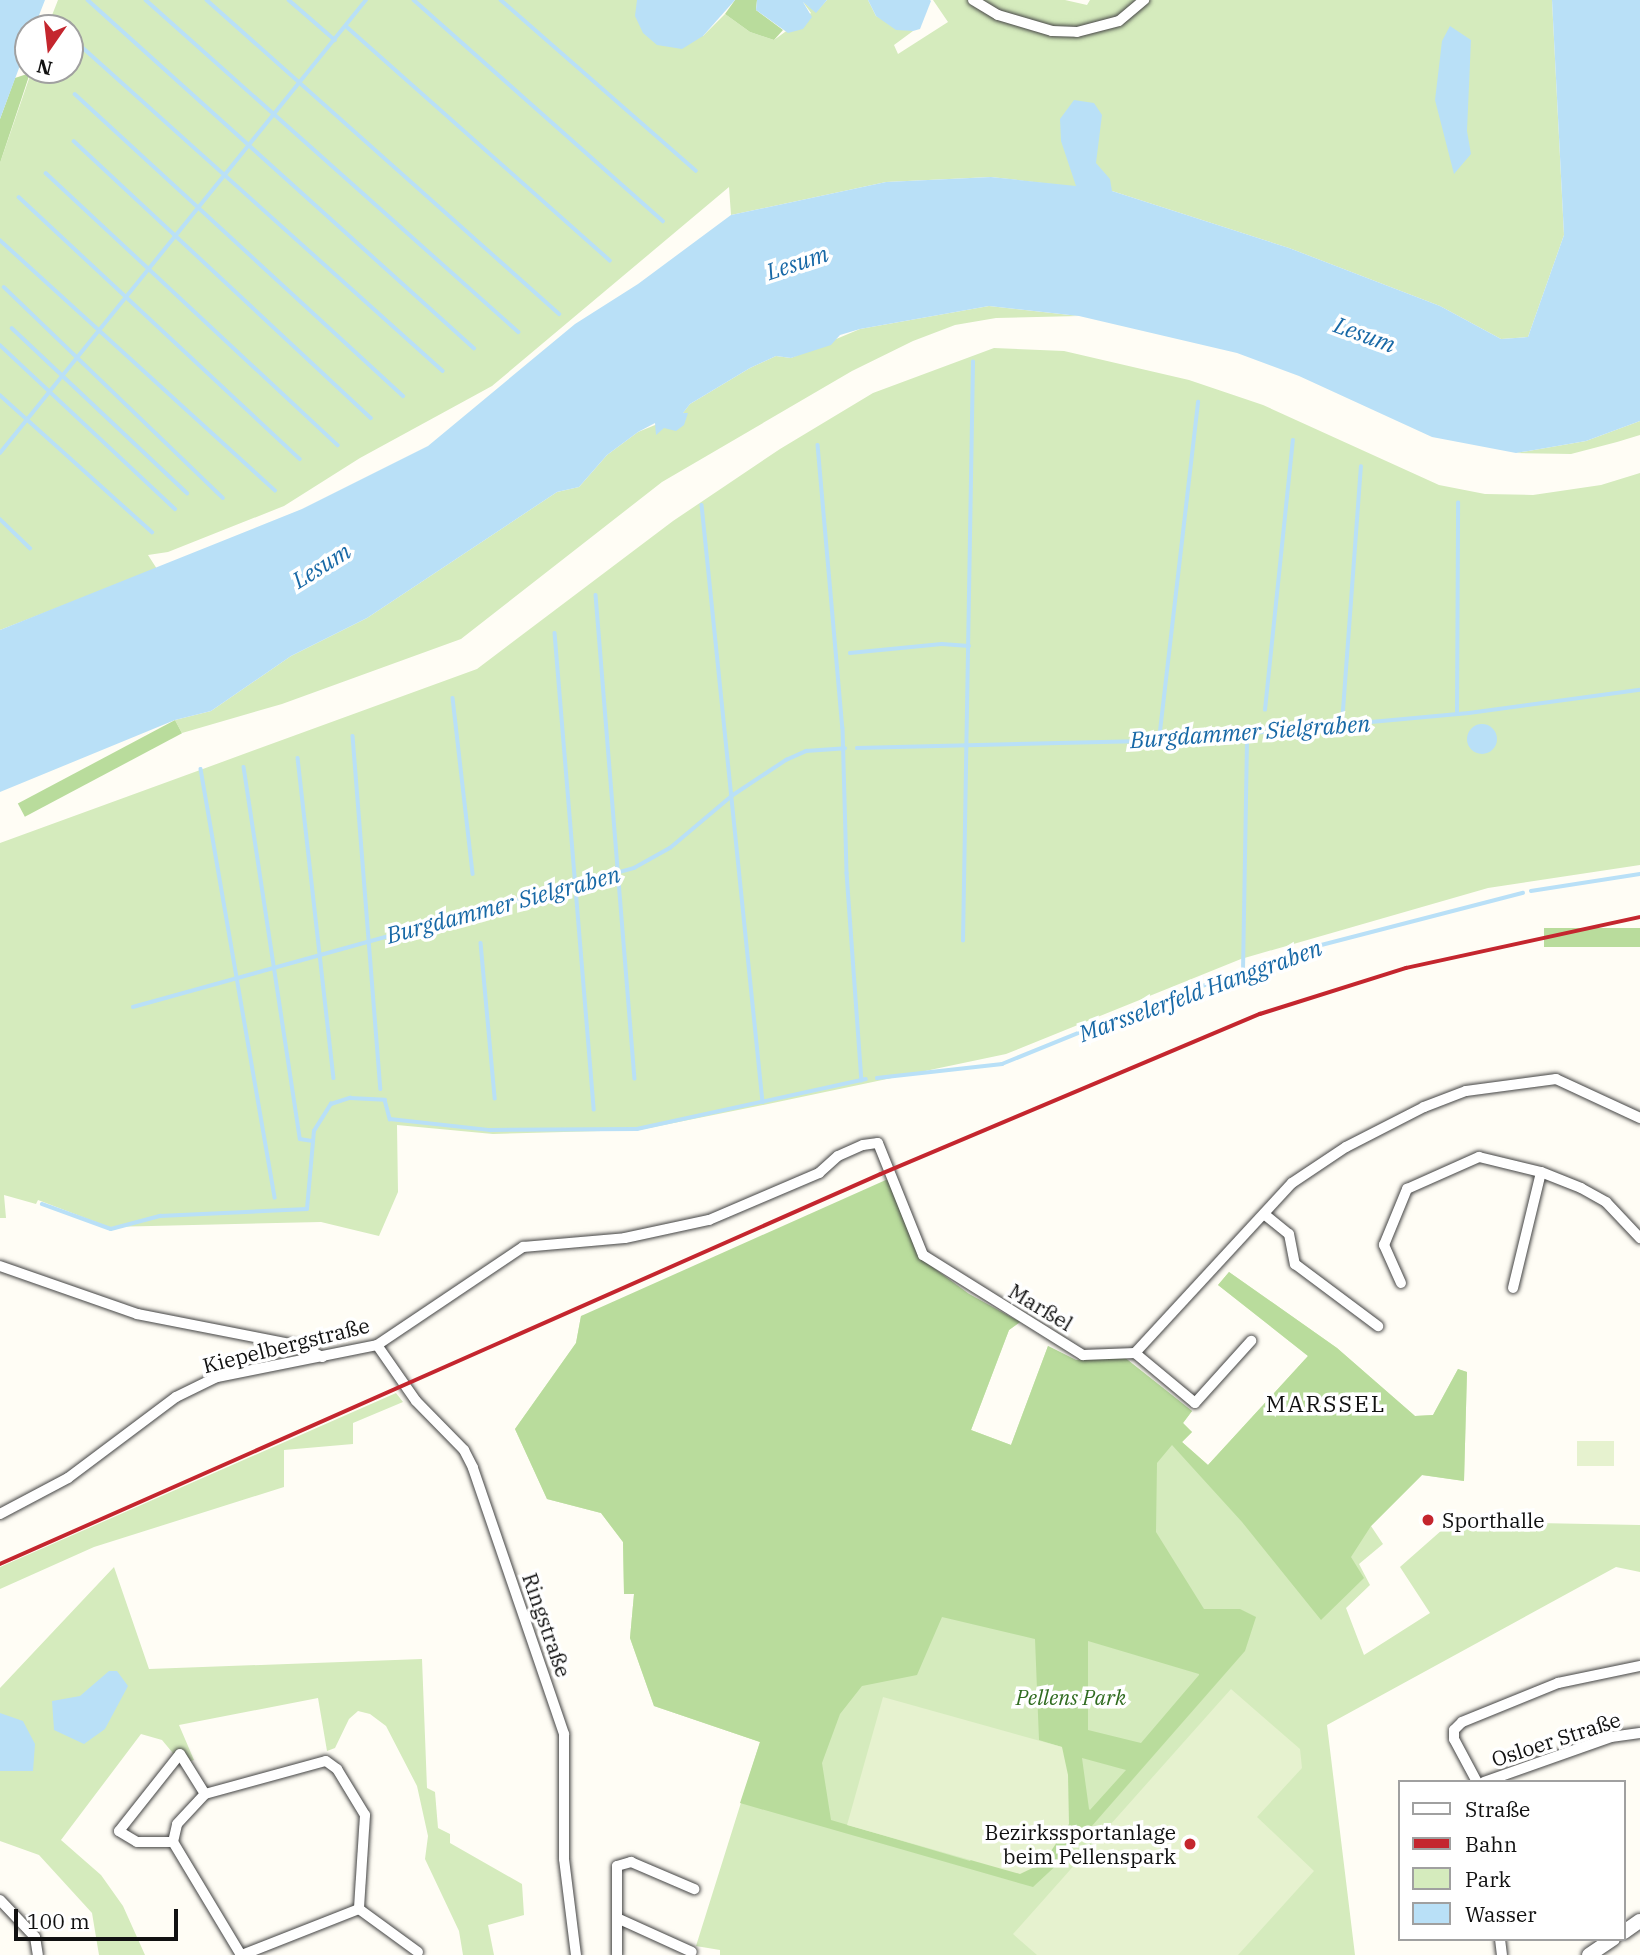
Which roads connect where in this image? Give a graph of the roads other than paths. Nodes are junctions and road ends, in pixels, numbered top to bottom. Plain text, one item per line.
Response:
1 (973, 0) edge
2 (1143, 0) edge
3 (1640, 1118) edge
4 (1541, 1172) junction
5 (1264, 1214) junction
6 (1640, 1238) edge
7 (0, 1266) edge
8 (1401, 1283) dead end
9 (1513, 1288) dead end
10 (439, 1303) joint
11 (1378, 1326) dead end
12 (1251, 1341) dead end
13 (377, 1345) junction
14 (1135, 1353) junction
15 (323, 1357) junction
16 (0, 1514) edge
17 (1640, 1666) edge
18 (1640, 1733) edge
19 (1476, 1780) edge
20 (1490, 1780) edge
21 (205, 1794) junction
22 (173, 1842) junction
23 (694, 1889) dead end
24 (0, 1900) edge
25 (359, 1909) junction
26 (617, 1918) junction
27 (1610, 1941) edge
28 (418, 1952) dead end
29 (692, 1952) dead end
30 (38, 1955) edge
31 (242, 1955) edge
32 (576, 1955) edge
33 (617, 1955) edge
34 (1590, 1955) edge

1 - 2 street
3 - 5 street
4 - 6 street
4 - 8 street
4 - 9 street
5 - 11 street
5 - 14 street
7 - 15 street
10 - 13 street, Kiepelbergstraße
10 - 14 street, Marßel
12 - 14 street
13 - 15 street, Kiepelbergstraße
13 - 32 street, Ringstraße
15 - 16 street, Kiepelbergstraße
17 - 19 street
18 - 20 street, Osloer Straße
21 - 22 street
21 - 22 street
21 - 25 street
22 - 31 street
23 - 26 street
24 - 30 street
25 - 28 street
25 - 31 street
26 - 29 street
26 - 33 street
27 - 34 street

